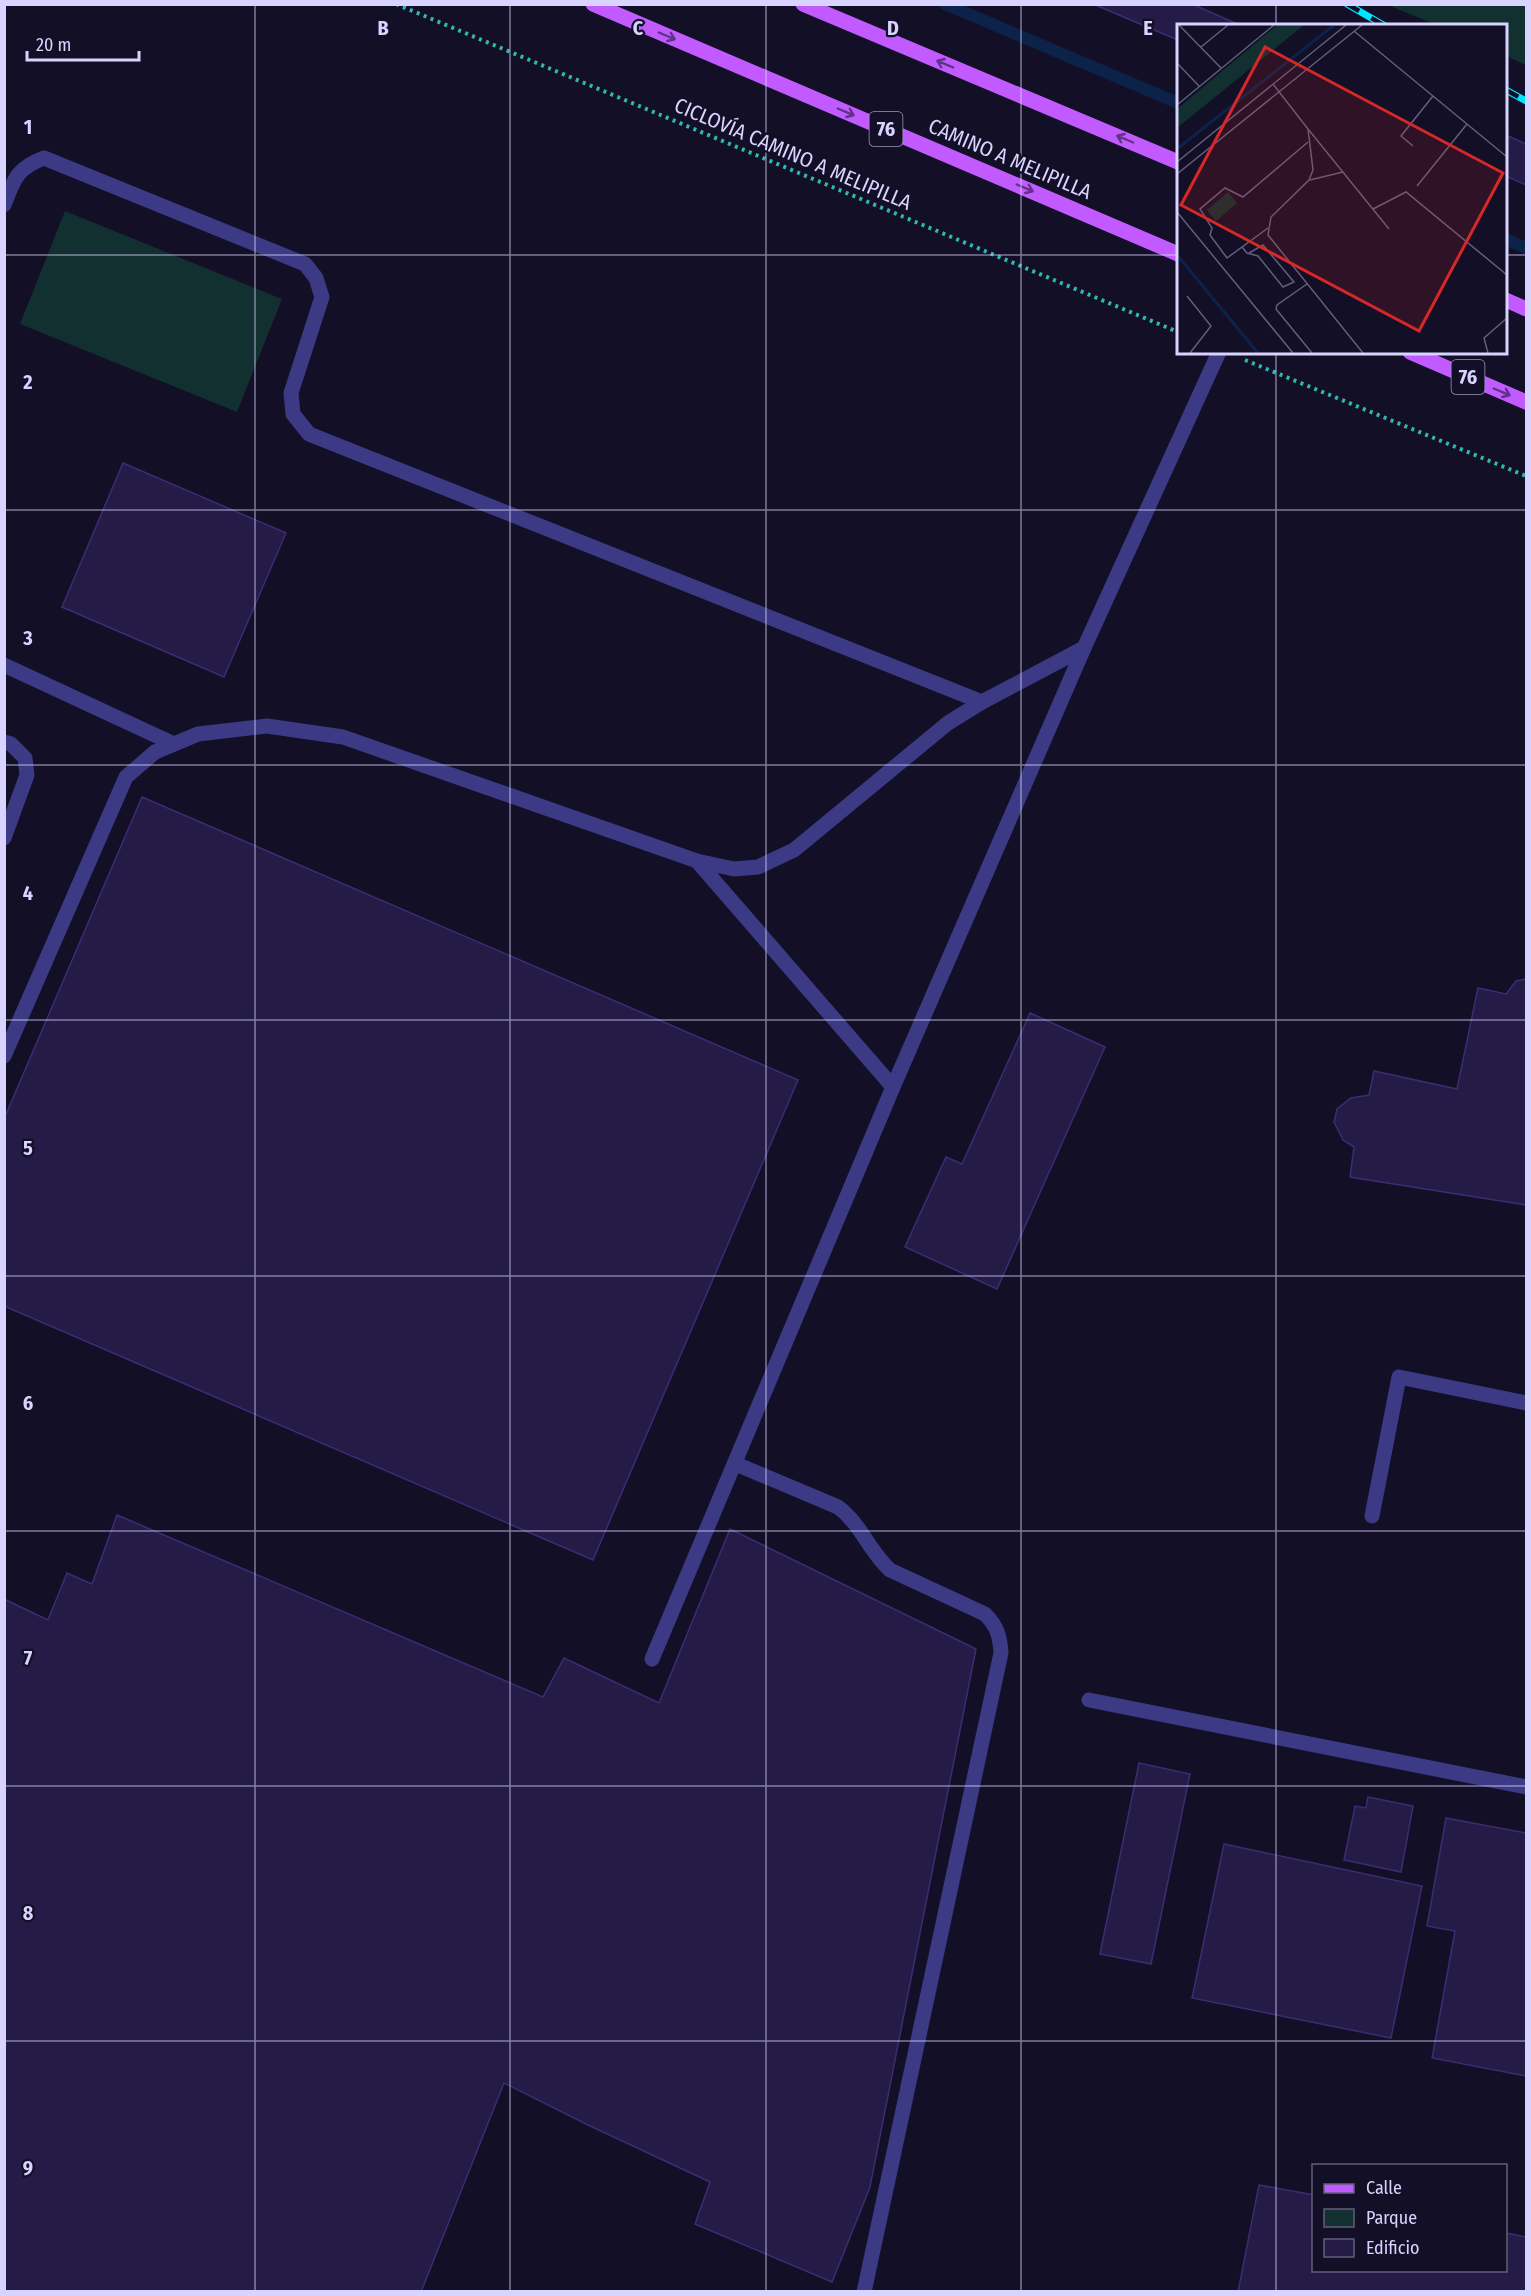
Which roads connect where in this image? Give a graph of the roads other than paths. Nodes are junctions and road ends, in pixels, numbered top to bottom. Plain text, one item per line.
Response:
1 (593, 4) edge
2 (802, 4) edge
3 (1177, 161) edge
4 (4, 205) edge
5 (1177, 253) edge
6 (1507, 300) edge
7 (1527, 309) edge
8 (1218, 354) edge
9 (1415, 354) edge
10 (1527, 402) edge
11 (1084, 648) junction
12 (4, 665) edge
13 (982, 702) junction
14 (4, 742) edge
15 (174, 744) junction
16 (4, 838) edge
17 (697, 861) junction
18 (4, 1056) edge
19 (893, 1087) junction
20 (1527, 1403) edge
21 (736, 1464) junction
22 (1372, 1516) dead end
23 (652, 1659) dead end
24 (1089, 1700) dead end
25 (1527, 1787) edge
26 (864, 2292) edge

1 -> 5 main road, CAMINO A MELIPILLA / 76
3 -> 2 main road
4 - 13 lane
6 - 7 main road
8 - 11 lane
9 -> 10 main road, 76
11 - 13 lane
11 - 19 lane
12 - 15 lane
13 - 17 lane
14 - 16 lane
15 - 17 lane
15 - 18 lane
17 - 19 lane
19 - 21 lane
20 - 22 lane
21 - 23 lane
21 - 26 lane
24 - 25 lane

